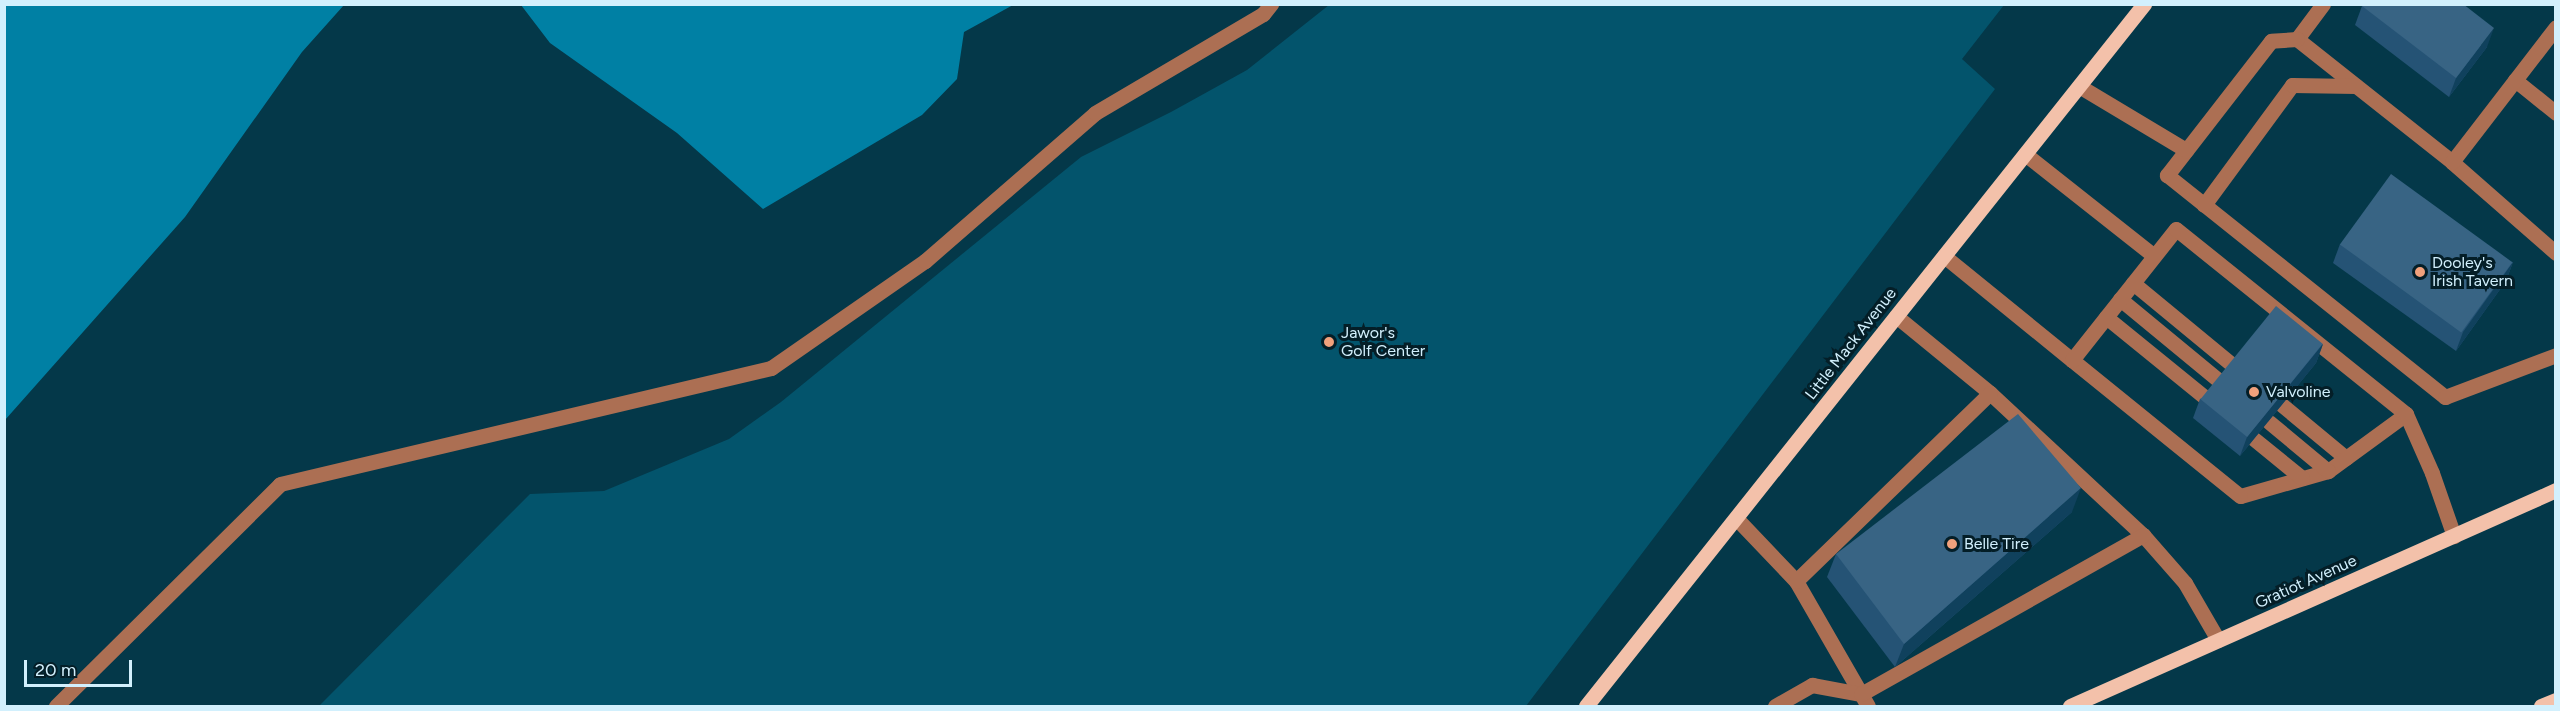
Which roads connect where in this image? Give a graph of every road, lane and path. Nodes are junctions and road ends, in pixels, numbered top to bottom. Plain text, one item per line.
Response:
1 (1271, 4) edge
2 (2144, 4) edge
3 (2323, 4) edge
4 (2556, 27) edge
5 (2297, 39) junction
6 (2515, 80) junction
7 (2079, 86) junction
8 (2356, 86) junction
9 (2556, 112) edge
10 (2186, 150) junction
11 (2025, 154) junction
12 (2452, 162) junction
13 (2204, 205) junction
14 (2556, 253) edge
15 (1944, 256) junction
16 (2154, 256) junction
17 (2133, 283) junction
18 (2120, 299) junction
19 (1896, 316) junction
20 (2106, 317) junction
21 (2556, 355) edge
22 (2072, 360) junction
23 (2235, 368) edge
24 (2222, 383) edge
25 (1990, 393) junction
26 (2208, 400) edge
27 (2282, 405) edge
28 (2406, 414) junction
29 (2269, 422) edge
30 (2254, 439) edge
31 (2346, 458) junction
32 (2328, 471) junction
33 (2302, 478) junction
34 (2556, 490) edge
35 (1736, 518) junction
36 (2143, 535) junction
37 (2454, 536) junction
38 (1796, 581) junction
39 (2218, 640) junction
40 (1864, 700) edge
41 (2556, 700) edge
42 (57, 706) edge
43 (1586, 706) edge
44 (1775, 706) edge
45 (2070, 706) edge
46 (2541, 706) edge

1 - 42 lane
2 - 7 main road, Little Mack Avenue
3 - 5 lane
4 - 6 lane
5 - 8 lane
5 - 10 lane
6 - 9 lane
6 - 12 lane
7 - 10 lane
7 - 11 main road, Little Mack Avenue
8 - 12 lane
8 - 13 lane
10 - 13 lane
11 - 15 main road, Little Mack Avenue
11 - 16 lane
12 - 14 lane
13 - 21 lane
15 - 19 main road, Little Mack Avenue
15 - 22 lane
16 - 17 lane
16 - 28 lane
17 - 18 lane
17 - 23 lane
18 - 20 lane
18 - 24 lane
19 - 25 lane
19 - 35 main road, Little Mack Avenue
20 - 22 lane
20 - 26 lane
22 - 33 lane
25 - 36 lane
25 - 38 lane
27 - 31 lane
28 - 31 lane
28 - 37 lane
29 - 32 lane
30 - 33 lane
31 - 32 lane
32 - 33 lane
34 - 37 main road, Gratiot Avenue
35 - 38 lane
35 - 43 main road, Little Mack Avenue
36 - 39 lane
36 - 40 lane
37 - 39 main road, Gratiot Avenue
38 - 40 lane
39 - 45 main road, Gratiot Avenue
40 - 44 lane
41 - 46 main road

